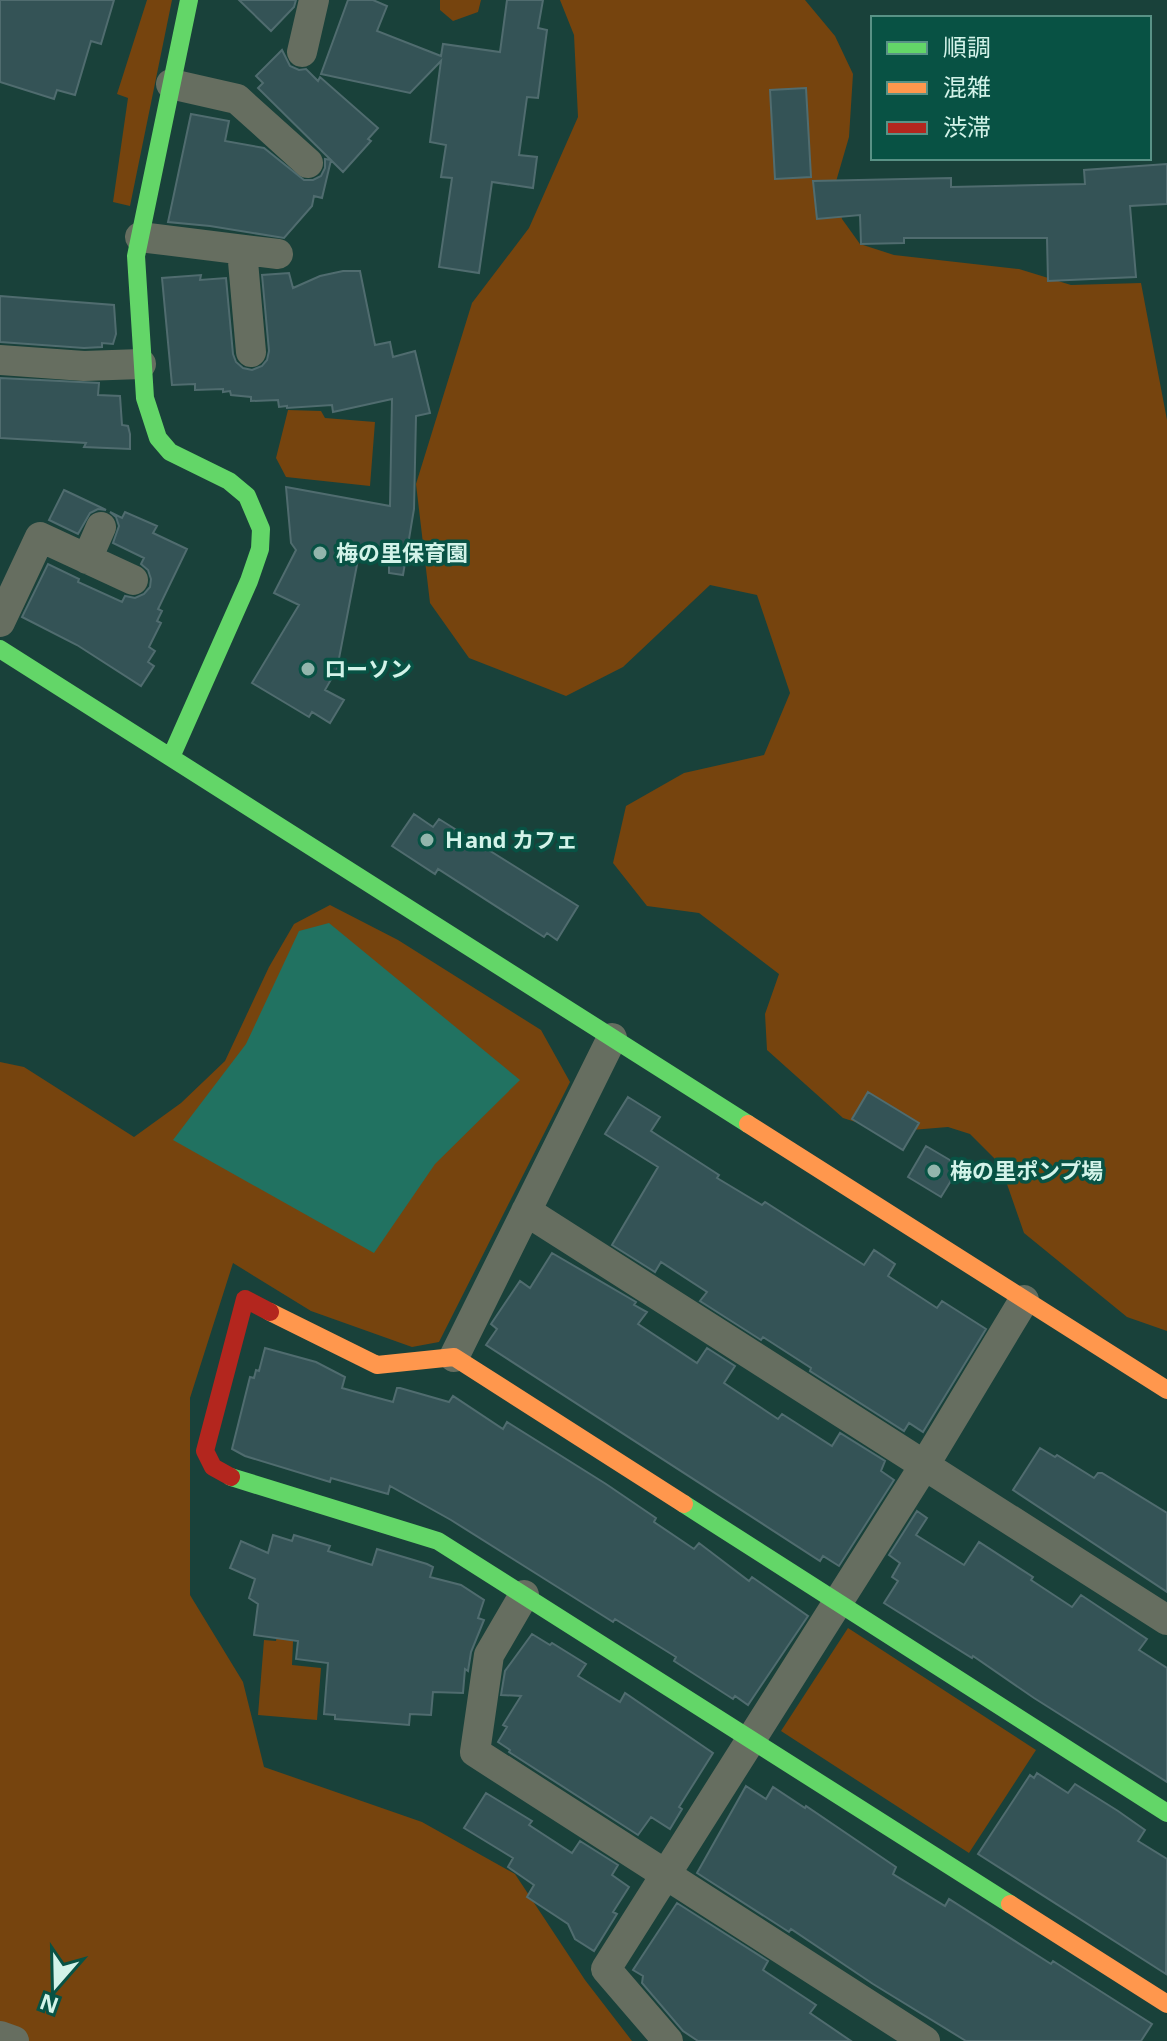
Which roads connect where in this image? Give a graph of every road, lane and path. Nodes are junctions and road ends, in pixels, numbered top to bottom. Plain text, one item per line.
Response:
1 (189, 0) edge
2 (314, 0) edge
3 (302, 52) dead end
4 (171, 84) junction
5 (308, 163) dead end
6 (140, 237) junction
7 (242, 250) junction
8 (278, 254) dead end
9 (251, 352) dead end
10 (0, 360) edge
11 (141, 364) junction
12 (101, 527) dead end
13 (87, 559) junction
14 (133, 580) dead end
15 (0, 622) edge
16 (0, 649) edge
17 (171, 757) junction
18 (612, 1038) junction
19 (526, 1211) junction
20 (1024, 1300) junction
21 (454, 1357) junction
22 (1167, 1390) edge
23 (924, 1466) junction
24 (524, 1595) junction
25 (838, 1602) junction
26 (1167, 1620) edge
27 (751, 1740) junction
28 (1167, 1813) edge
29 (666, 1874) junction
30 (1167, 2004) edge
31 (0, 2036) edge
32 (14, 2041) edge
33 (668, 2041) edge
34 (925, 2041) edge

1 - 4 street
2 - 3 street
4 - 5 street
4 - 6 street
6 - 7 street
6 - 11 street
7 - 8 street
7 - 9 street
10 - 11 street
11 - 17 street
12 - 13 street
13 - 14 street
13 - 15 street
16 - 17 street
17 - 18 street
18 - 19 street
18 - 20 street
19 - 21 street
19 - 23 street
20 - 22 street
20 - 23 street
21 - 24 street
21 - 25 street
23 - 25 street
23 - 26 street
24 - 27 street
24 - 29 street
25 - 27 street
25 - 28 street
27 - 29 street
27 - 30 street
29 - 33 street
29 - 34 street
31 - 32 street

